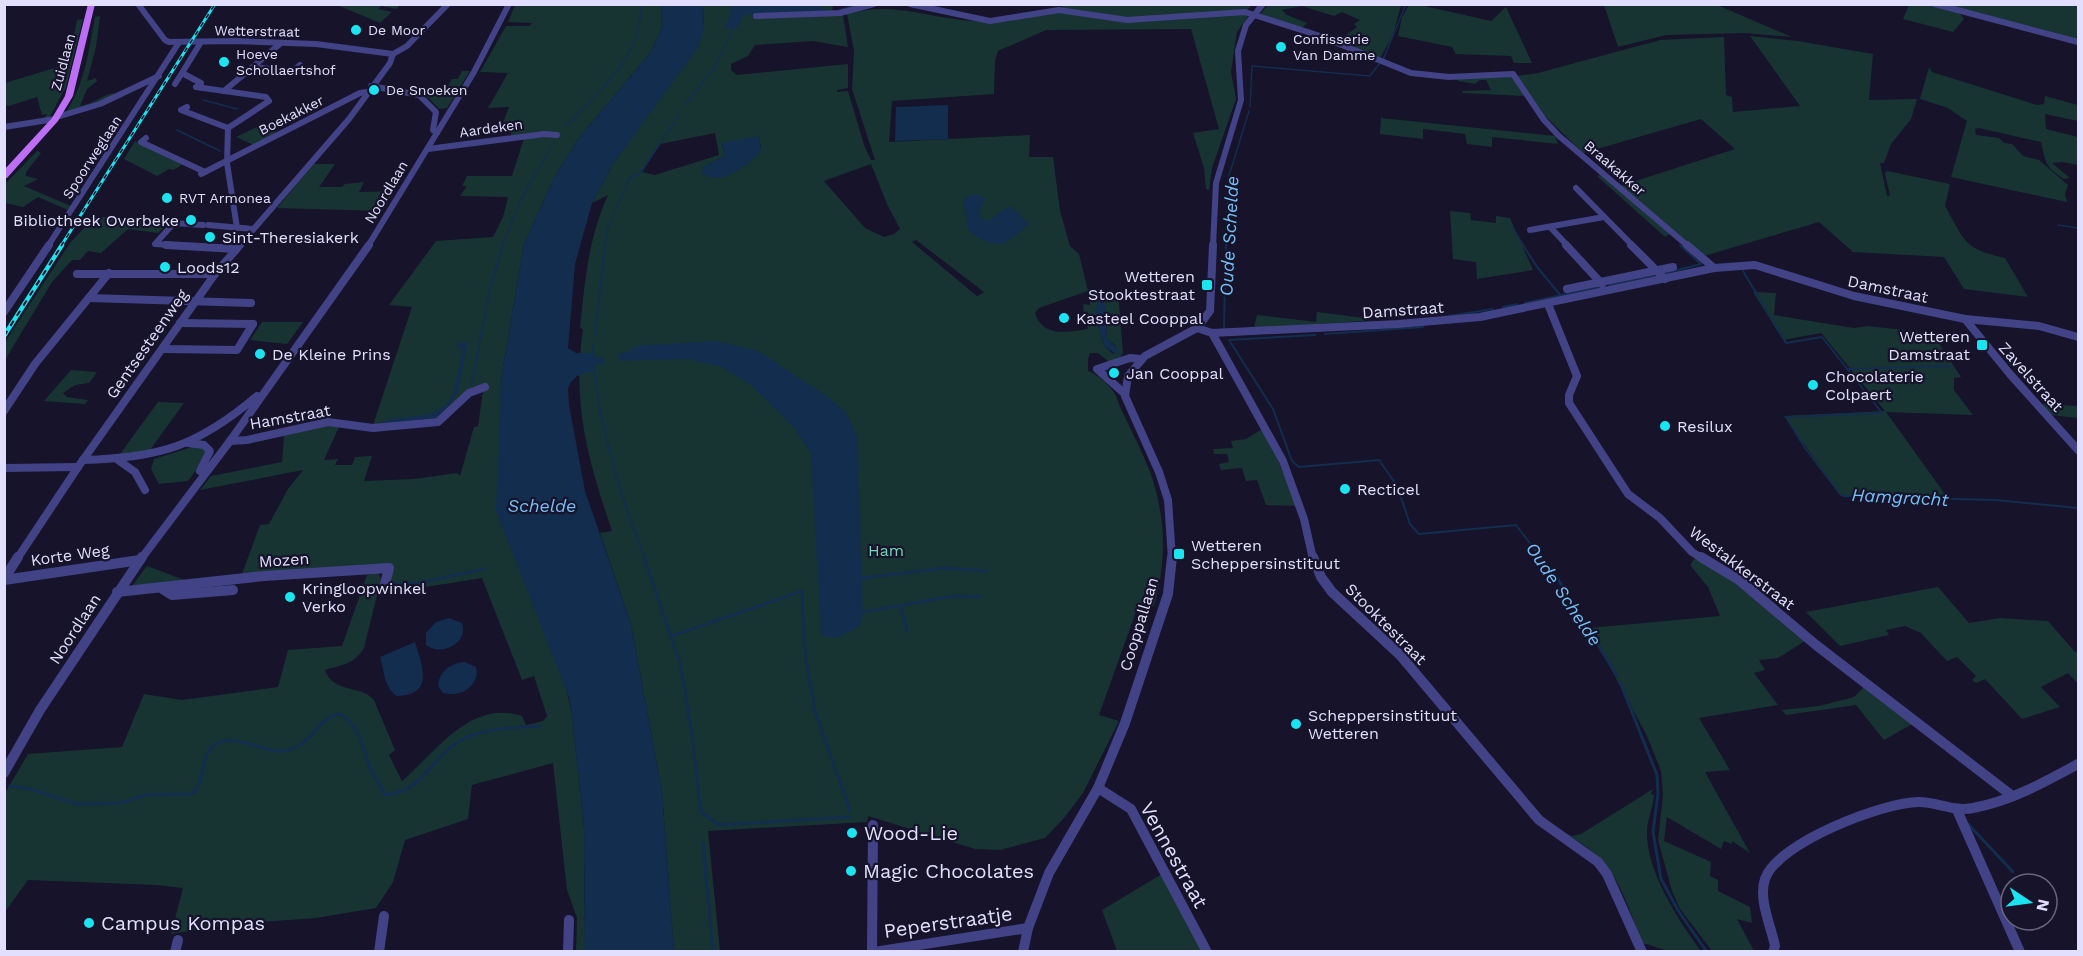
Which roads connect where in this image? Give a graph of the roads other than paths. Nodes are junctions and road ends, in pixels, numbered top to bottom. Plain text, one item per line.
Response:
1 (92, 4) edge
2 (138, 4) edge
3 (448, 4) edge
4 (509, 4) edge
5 (833, 4) edge
6 (874, 4) edge
7 (910, 4) edge
8 (1263, 4) edge
9 (1935, 4) edge
10 (1059, 7) edge
11 (832, 13) junction
12 (1254, 15) junction
13 (756, 16) dead end
14 (201, 42) junction
15 (2079, 42) edge
16 (281, 43) junction
17 (178, 44) junction
18 (393, 54) junction
19 (300, 65) dead end
20 (255, 67) junction
21 (182, 73) junction
22 (159, 76) junction
23 (176, 84) dead end
24 (369, 89) junction
25 (224, 91) junction
26 (187, 107) dead end
27 (451, 110) junction
28 (436, 112) junction
29 (56, 118) junction
30 (4, 128) edge
31 (227, 131) junction
32 (437, 133) junction
33 (557, 135) dead end
34 (146, 138) dead end
35 (428, 149) junction
36 (227, 162) junction
37 (4, 176) edge
38 (1576, 188) dead end
39 (1604, 217) junction
40 (1550, 227) junction
41 (237, 228) junction
42 (253, 229) junction
43 (1530, 230) dead end
44 (236, 249) junction
45 (1672, 267) dead end
46 (1714, 268) junction
47 (1657, 270) junction
48 (77, 273) dead end
49 (109, 273) junction
50 (215, 274) junction
51 (1665, 279) junction
52 (1600, 282) junction
53 (1567, 289) dead end
54 (1608, 291) junction
55 (89, 298) junction
56 (196, 301) junction
57 (251, 303) dead end
58 (1548, 304) junction
59 (4, 312) edge
60 (1965, 320) junction
61 (180, 323) junction
62 (1197, 328) junction
63 (1212, 333) junction
64 (2079, 337) edge
65 (163, 349) junction
66 (1141, 359) junction
67 (270, 384) junction
68 (485, 387) dead end
69 (1125, 394) junction
70 (4, 411) edge
71 (230, 441) junction
72 (188, 443) junction
73 (2079, 450) edge
74 (115, 459) junction
75 (80, 463) junction
76 (4, 468) edge
77 (145, 490) dead end
78 (177, 507) junction
79 (140, 560) junction
80 (4, 579) edge
81 (160, 588) junction
82 (384, 588) dead end
83 (233, 590) dead end
84 (117, 592) junction
85 (8, 759) edge
86 (2079, 764) edge
87 (4, 773) edge
88 (1098, 788) junction
89 (2011, 795) junction
90 (1957, 810) junction
91 (873, 825) dead end
92 (384, 916) dead end
93 (568, 920) dead end
94 (1028, 928) junction
95 (1777, 949) edge
96 (379, 951) edge
97 (568, 951) edge
98 (873, 951) edge
99 (1023, 951) edge
100 (1207, 951) edge
101 (1642, 951) edge
102 (2020, 951) edge

1 - 29 main road, Zuidlaan
2 - 17 street
3 - 18 street, Gentsesteenweg
4 - 27 street, Noordlaan
5 - 11 street
6 - 11 street
7 - 10 street
8 - 12 street
9 - 15 street
10 - 12 street
11 - 13 street
12 - 46 street, Braakakker
12 - 62 street
14 - 16 street, Wetterstraat
14 - 17 street, Wetterstraat
14 - 21 street
16 - 18 street, Wetterstraat
16 - 20 street
17 - 22 street, Spoorweglaan
18 - 24 street, Gentsesteenweg
19 - 20 street
20 - 25 street
21 - 23 street
21 - 25 street
22 - 29 street
22 - 59 street, Spoorweglaan
24 - 28 street
24 - 36 street, Boekakker
24 - 42 street, Gentsesteenweg
25 - 31 street
26 - 31 street
27 - 28 street
27 - 32 street, Noordlaan
28 - 32 street
29 - 30 street
29 - 37 main road, Zuidlaan
31 - 36 street
32 - 35 street, Noordlaan
33 - 35 street, Aardeken
34 - 36 street
35 - 67 street, Noordlaan
36 - 41 street
38 - 39 street
39 - 40 street
39 - 47 street
40 - 43 street
40 - 52 street
41 - 42 street
41 - 44 street
42 - 44 street, Gentsesteenweg
44 - 50 street, Gentsesteenweg
45 - 47 street
46 - 51 street, Damstraat
46 - 60 street, Damstraat
47 - 51 street
47 - 52 street
48 - 49 street
49 - 50 street
49 - 55 street
50 - 56 street, Gentsesteenweg
51 - 54 street, Damstraat
52 - 53 street
52 - 54 street
54 - 58 street, Damstraat
55 - 56 street
55 - 70 street
56 - 57 street
56 - 61 street, Gentsesteenweg
58 - 63 street, Damstraat
58 - 89 street, Westakkerstraat
60 - 64 street, Damstraat
60 - 73 street, Zavelstraat
61 - 65 street, Gentsesteenweg
61 - 65 street
62 - 63 street, Damstraat
62 - 66 street
63 - 101 street, Stooktestraat
65 - 75 street, Gentsesteenweg
66 - 69 street
66 - 69 street
67 - 71 street, Noordlaan
67 - 72 street, Noordlaan
68 - 71 street, Hamstraat
69 - 88 street, Cooppallaan
71 - 78 street, Noordlaan
72 - 74 street, Noordlaan
72 - 78 street, Noordlaan
74 - 75 street, Noordlaan
74 - 77 street
75 - 76 street
75 - 80 street, Gentsesteenweg
78 - 79 street, Noordlaan
79 - 80 street, Korte Weg
79 - 84 street, Noordlaan
81 - 82 street, Mozen
81 - 83 street, Mozen
81 - 84 street, Mozen
84 - 85 street, Noordlaan
85 - 87 street, Noordlaan
86 - 89 street
88 - 94 street, Cooppallaan
88 - 100 street, Vennestraat
89 - 90 street
90 - 95 street
90 - 102 street
91 - 98 street
92 - 96 street
93 - 97 street
94 - 98 street, Peperstraatje
94 - 99 street, Cooppallaan

